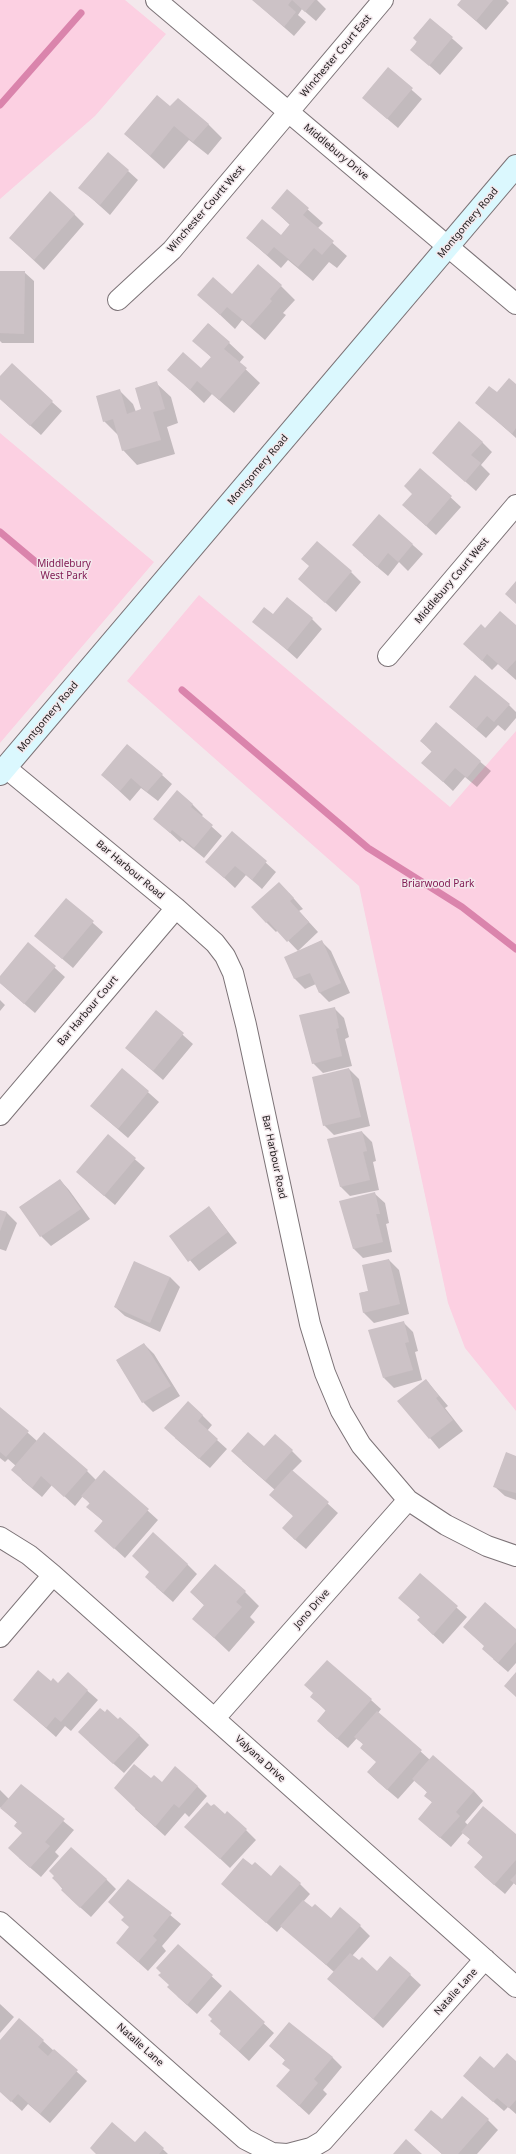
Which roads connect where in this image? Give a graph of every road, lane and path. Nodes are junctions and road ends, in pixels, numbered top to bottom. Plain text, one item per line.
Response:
1 (156, 0) edge
2 (383, 0) edge
3 (289, 112) junction
4 (516, 166) edge
5 (448, 246) junction
6 (118, 300) dead end
7 (516, 304) edge
8 (516, 505) edge
9 (388, 656) dead end
10 (3, 771) edge
11 (176, 908) junction
12 (0, 1115) edge
13 (408, 1500) junction
14 (0, 1537) edge
15 (516, 1556) edge
16 (53, 1575) junction
17 (0, 1637) edge
18 (215, 1718) junction
19 (0, 1922) edge
20 (485, 1959) junction
21 (516, 1987) edge
22 (288, 2154) edge

1 - 3 street, Middlebury Drive
2 - 3 street, Winchester Court East
3 - 5 street, Middlebury Drive
3 - 6 street, Winchester Courtt West
4 - 5 street, Montgomery Road
5 - 7 street, Middlebury Drive
5 - 10 street, Montgomery Road
8 - 9 street, Middlebury Court West
10 - 11 street, Bar Harbour Road
11 - 12 street, Bar Harbour Court
11 - 13 street, Bar Harbour Road
13 - 15 street, Bar Harbour Road
13 - 18 street, Jono Drive
14 - 16 street, Valyana Drive
16 - 17 street
16 - 18 street, Valyana Drive
18 - 20 street, Valyana Drive
19 - 22 street, Natalie Lane
20 - 21 street, Valyana Drive
20 - 22 street, Natalie Lane

